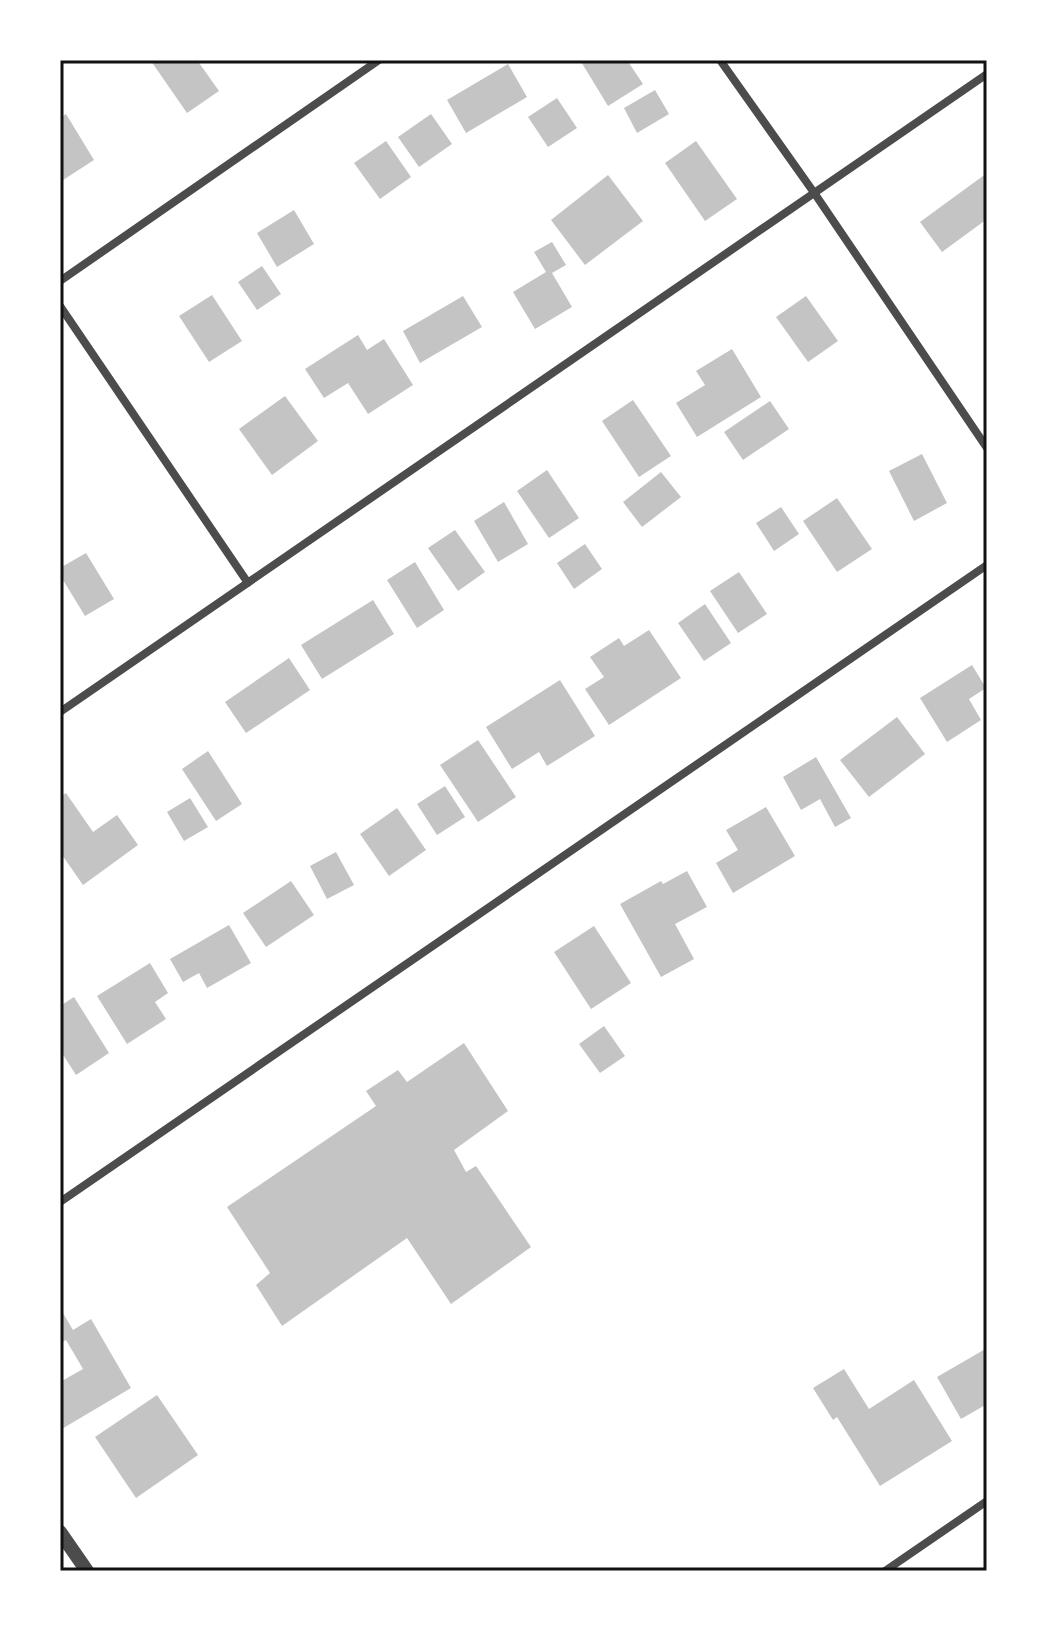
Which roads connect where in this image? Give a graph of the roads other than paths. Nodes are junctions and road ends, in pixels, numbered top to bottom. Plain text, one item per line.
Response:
1 (379, 60) edge
2 (720, 60) edge
3 (987, 74) edge
4 (815, 194) junction
5 (60, 281) edge
6 (60, 306) edge
7 (987, 448) edge
8 (987, 565) edge
9 (248, 583) junction
10 (60, 712) edge
11 (60, 1202) edge
12 (987, 1501) edge
13 (60, 1532) edge
14 (87, 1571) edge
15 (885, 1571) edge

1 - 5 street
2 - 4 street
3 - 4 street
4 - 7 street
4 - 9 street
6 - 9 street
8 - 11 street
9 - 10 street
12 - 15 street
13 - 14 street

